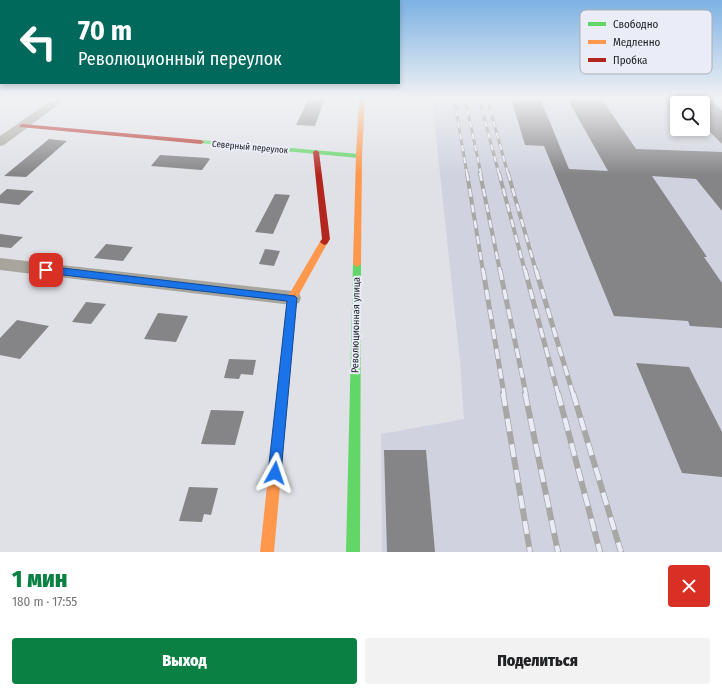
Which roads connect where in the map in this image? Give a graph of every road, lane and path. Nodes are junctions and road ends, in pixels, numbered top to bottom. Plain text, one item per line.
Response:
1 (25, 124) edge
2 (361, 124) edge
3 (22, 126) junction
4 (3, 138) edge
5 (316, 152) junction
6 (359, 156) junction
7 (0, 264) edge
8 (292, 298) junction
9 (267, 552) edge
10 (353, 552) edge

1 - 3 street
2 - 6 street, Революционная улица
3 - 4 street
3 - 5 street, Северный переулок
5 - 6 street, Северный переулок
5 - 8 street
6 - 10 street, Революционная улица
7 - 8 street
8 - 9 street

